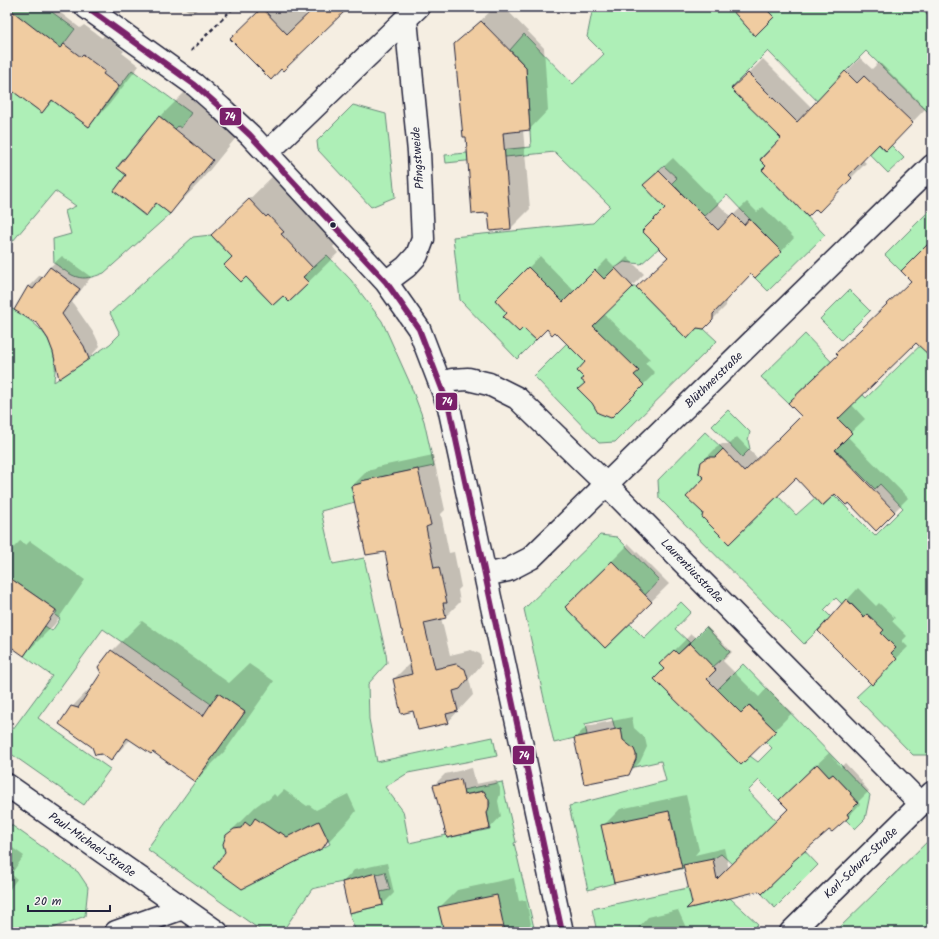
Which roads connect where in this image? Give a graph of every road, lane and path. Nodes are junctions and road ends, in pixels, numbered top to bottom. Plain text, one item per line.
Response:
1 (86, 7) edge
2 (234, 7) edge
3 (412, 13) edge
4 (172, 69) junction
5 (267, 154) junction
6 (932, 166) edge
7 (386, 282) junction
8 (440, 384) junction
9 (607, 485) junction
10 (485, 575) junction
11 (7, 785) edge
12 (926, 799) edge
13 (183, 908) junction
14 (116, 932) edge
15 (217, 932) edge
16 (562, 932) edge
17 (791, 932) edge

1 - 4 street
2 - 4 path
3 - 5 street, Pfingstweide
3 - 7 street, Pfingstweide
4 - 5 street
5 - 7 street
6 - 9 street, Blüthnerstraße
7 - 8 street
8 - 9 street, Laurentiusstraße
8 - 10 street
9 - 10 street, Blüthnerstraße
9 - 12 street, Laurentiusstraße
10 - 16 street
11 - 13 street, Paul-Michael-Straße
12 - 17 street, Karl-Schurz-Straße
13 - 14 street
13 - 15 street, Paul-Michael-Straße

